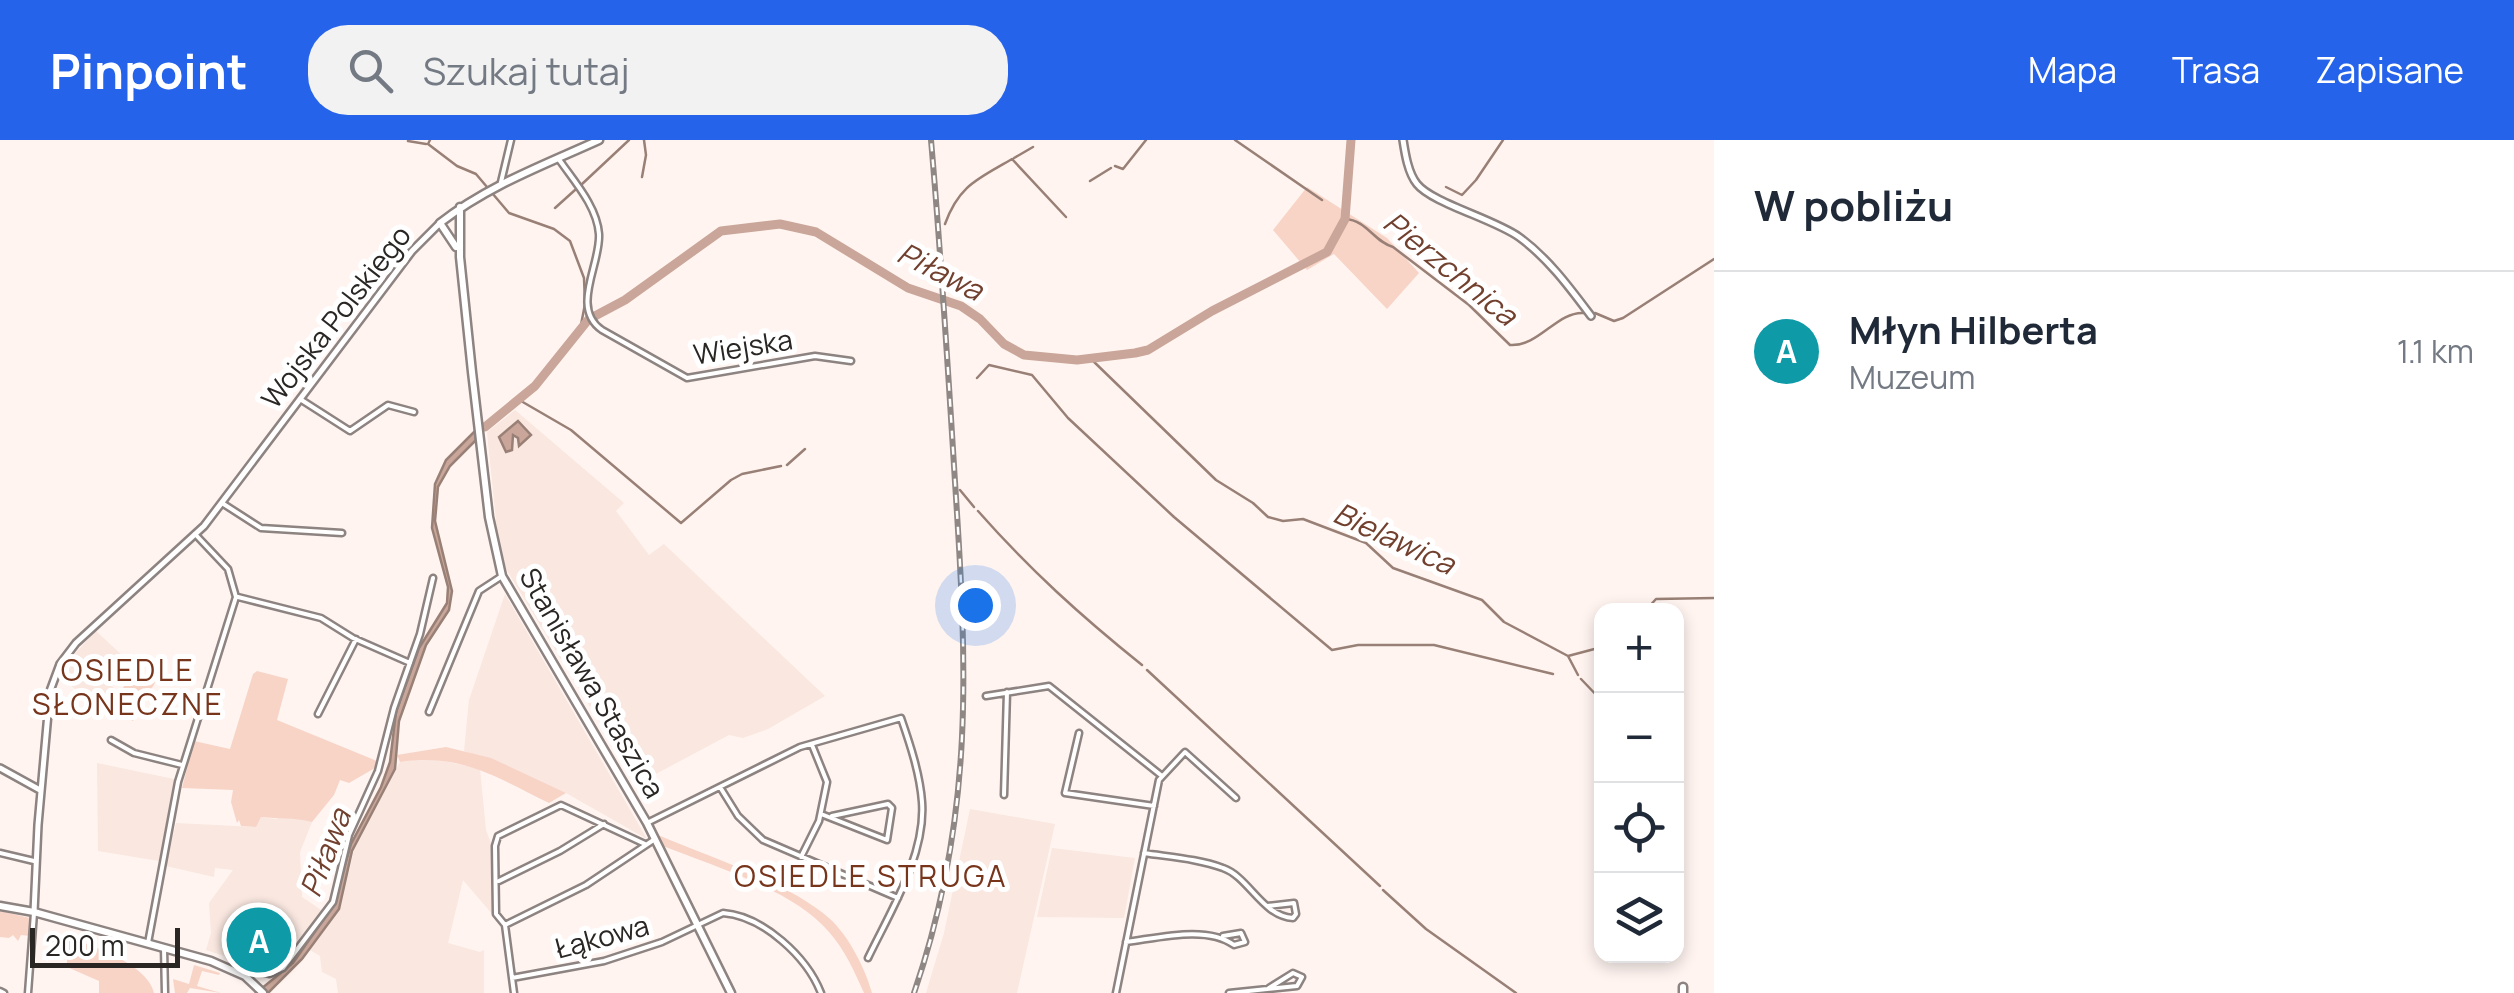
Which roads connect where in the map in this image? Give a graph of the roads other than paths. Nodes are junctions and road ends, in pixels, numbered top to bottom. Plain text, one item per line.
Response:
1 (511, 140) edge
2 (599, 140) edge
3 (1402, 140) edge
4 (558, 158) junction
5 (498, 184) junction
6 (460, 208) junction
7 (444, 220) junction
8 (458, 234) junction
9 (460, 257) junction
10 (1592, 316) dead end
11 (851, 360) dead end
12 (300, 399) junction
13 (414, 412) dead end
14 (222, 503) junction
15 (342, 533) dead end
16 (195, 534) junction
17 (502, 576) junction
18 (433, 578) dead end
19 (236, 596) junction
20 (356, 639) junction
21 (410, 663) junction
22 (1008, 692) junction
23 (986, 696) dead end
24 (430, 712) dead end
25 (318, 714) dead end
26 (1079, 732) dead end
27 (111, 740) dead end
28 (811, 743) junction
29 (182, 765) junction
30 (0, 768) edge
31 (1162, 776) junction
32 (720, 787) junction
33 (40, 790) junction
34 (1004, 794) dead end
35 (1236, 798) dead end
36 (1154, 806) junction
37 (821, 814) junction
38 (832, 816) junction
39 (647, 823) junction
40 (604, 824) junction
41 (655, 839) junction
42 (645, 844) junction
43 (0, 853) edge
44 (1144, 853) junction
45 (801, 857) junction
46 (36, 862) junction
47 (497, 882) junction
48 (898, 898) junction
49 (0, 906) edge
50 (1267, 906) junction
51 (34, 912) junction
52 (45, 914) junction
53 (505, 925) junction
54 (700, 925) junction
55 (34, 927) junction
56 (1223, 936) dead end
57 (1126, 942) junction
58 (148, 943) junction
59 (164, 948) junction
60 (868, 958) dead end
61 (245, 976) junction
62 (512, 978) junction
63 (1269, 988) junction
64 (261, 990) edge
65 (28, 993) edge
66 (165, 993) edge
67 (514, 993) edge
68 (731, 993) edge
69 (821, 993) edge
70 (1116, 993) edge
71 (1229, 993) edge

1 - 5 street
2 - 4 main road, Wojska Polskiego
3 - 10 street
4 - 5 main road, Wojska Polskiego
4 - 11 street, Wiejska
5 - 6 main road, Wojska Polskiego
6 - 7 main road, Wojska Polskiego
6 - 8 main road, Stanisława Staszica
7 - 8 main road
7 - 9 main road
7 - 12 street, Wojska Polskiego
8 - 9 main road, Stanisława Staszica
9 - 17 main road, Stanisława Staszica
12 - 13 street
12 - 14 street, Wojska Polskiego
14 - 15 street
14 - 16 street, Wojska Polskiego
16 - 19 street
16 - 33 street, Wojska Polskiego
17 - 24 street
17 - 39 main road, Stanisława Staszica
18 - 21 street
19 - 20 street
19 - 29 street
20 - 21 street
20 - 25 street
21 - 61 street
22 - 23 street
22 - 31 street
22 - 34 street
26 - 36 street
27 - 29 street
28 - 32 street
28 - 37 street
28 - 48 street
29 - 58 street
30 - 33 street
31 - 35 street
31 - 36 street
32 - 39 street
32 - 45 street
33 - 46 street, Wojska Polskiego
36 - 44 street
37 - 38 street
37 - 45 street
38 - 38 street
39 - 41 main road, Stanisława Staszica
40 - 42 street
40 - 47 street
40 - 47 street
41 - 42 street
41 - 54 main road, Stanisława Staszica
42 - 53 street
43 - 46 street
44 - 50 street
44 - 57 street
45 - 48 street
46 - 51 street, Wojska Polskiego
47 - 53 street
48 - 60 street
49 - 51 main road
50 - 50 street
51 - 52 main road
51 - 55 street
52 - 55 street
52 - 58 main road
53 - 62 street
54 - 62 street, Łąkowa
54 - 68 main road, Stanisława Staszica
54 - 69 street, Łąkowa
55 - 65 street
56 - 57 street
57 - 70 street
58 - 59 main road
59 - 61 main road
59 - 66 street
61 - 64 main road
62 - 67 street
63 - 63 street
63 - 71 street

